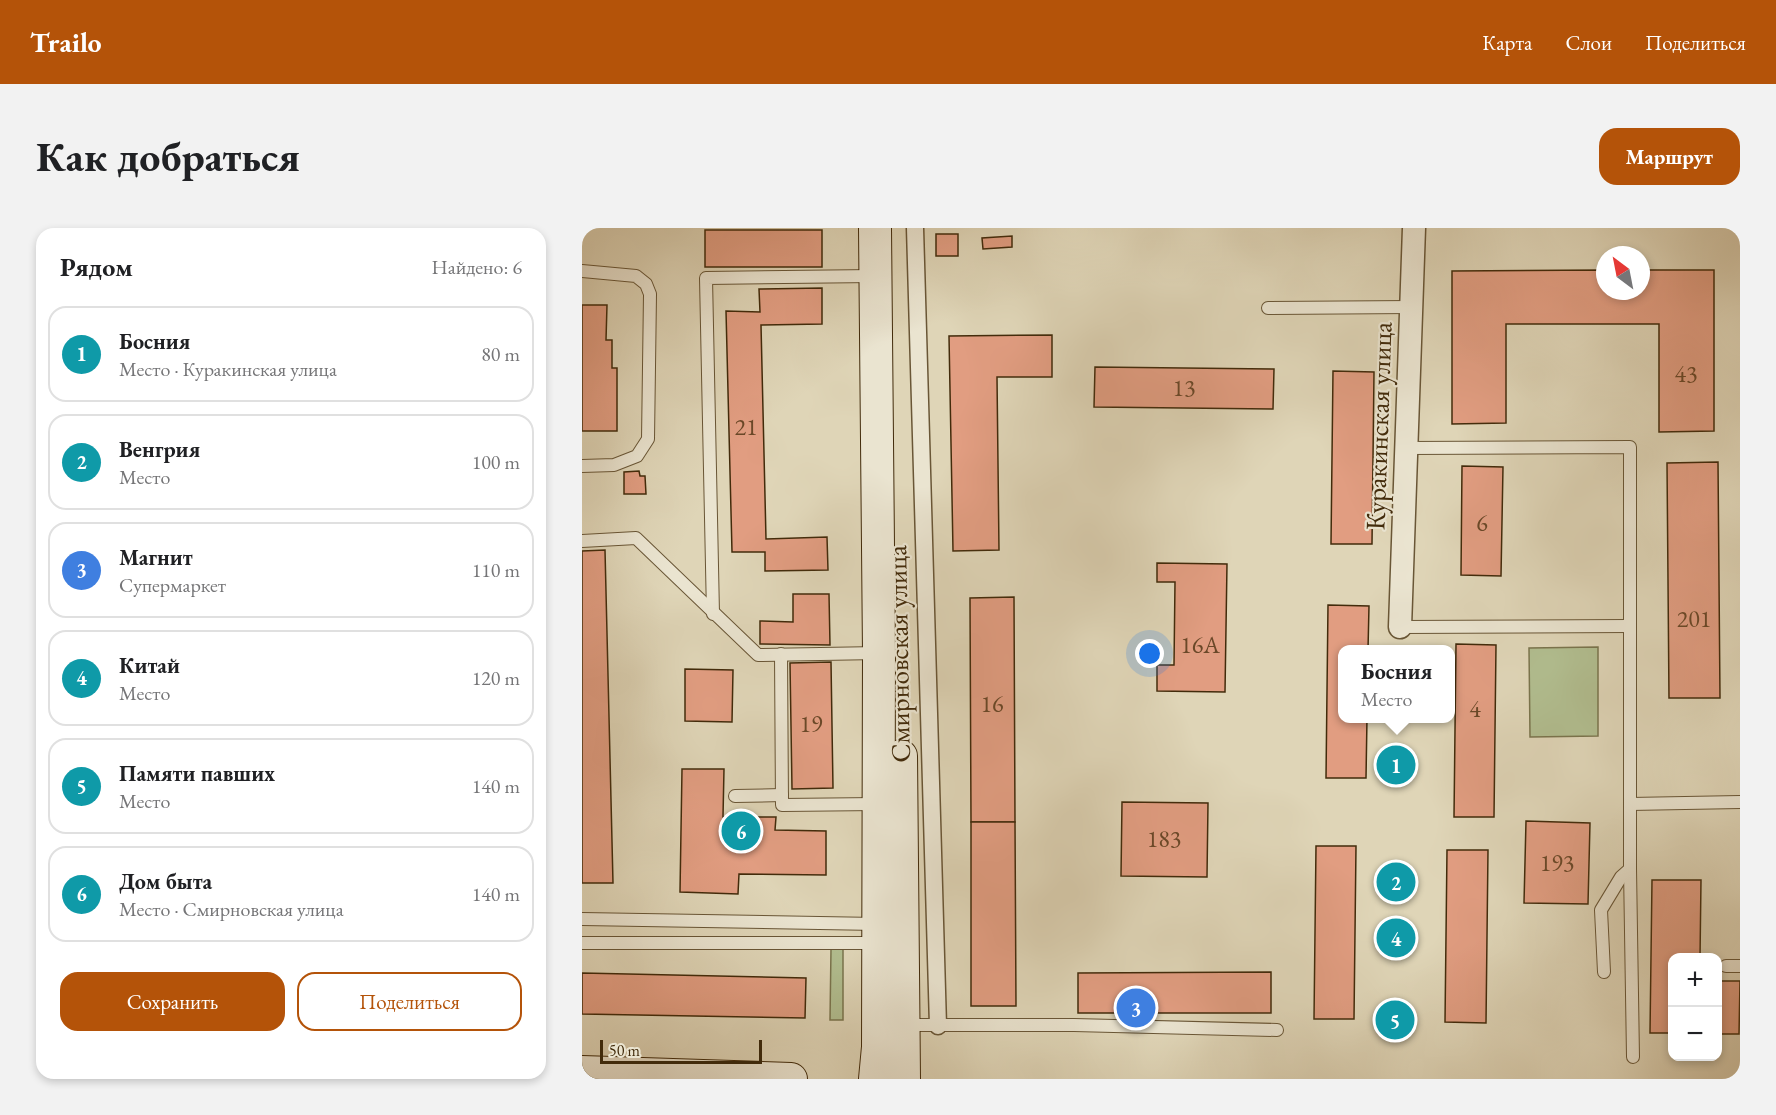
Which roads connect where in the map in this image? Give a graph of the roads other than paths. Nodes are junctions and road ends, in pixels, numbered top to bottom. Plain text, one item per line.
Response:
1 (875, 228) edge
2 (894, 228) edge
3 (915, 228) edge
4 (1414, 228) edge
5 (582, 271) edge
6 (875, 276) junction
7 (1412, 307) junction
8 (1268, 309) dead end
9 (1407, 448) junction
10 (582, 466) edge
11 (582, 541) edge
12 (713, 614) junction
13 (1630, 626) junction
14 (1400, 627) joint
15 (879, 653) junction
16 (781, 654) junction
17 (782, 795) junction
18 (735, 796) dead end
19 (1740, 802) edge
20 (879, 804) junction
21 (1630, 804) junction
22 (1629, 869) junction
23 (582, 918) edge
24 (879, 934) junction
25 (582, 943) edge
26 (1726, 966) dead end
27 (1740, 966) edge
28 (1604, 972) dead end
29 (879, 988) junction
30 (904, 1025) junction
31 (938, 1026) junction
32 (1277, 1030) dead end
33 (1633, 1057) dead end
34 (582, 1072) edge
35 (790, 1079) edge
36 (854, 1079) edge
37 (875, 1079) edge
38 (903, 1079) edge

1 - 6 main road, Смирновская улица
2 - 30 main road, Смирновская улица
3 - 31 street
4 - 7 street, Куракинская улица
5 - 10 lane
6 - 12 lane
6 - 15 main road, Смирновская улица
7 - 8 lane
7 - 9 street, Куракинская улица
9 - 13 lane
9 - 14 street, Куракинская улица
11 - 12 lane
12 - 16 lane
13 - 14 lane
13 - 21 lane
15 - 16 lane
15 - 20 main road, Смирновская улица
16 - 17 lane
17 - 18 lane
17 - 20 lane
19 - 21 lane
20 - 24 main road, Смирновская улица
21 - 22 lane
22 - 28 lane
22 - 33 lane
23 - 24 lane
24 - 25 lane
24 - 29 main road, Смирновская улица
26 - 27 lane
29 - 36 main road, Смирновская улица
29 - 37 main road, Смирновская улица
30 - 31 lane
30 - 38 main road, Смирновская улица
31 - 32 lane
34 - 35 main road

